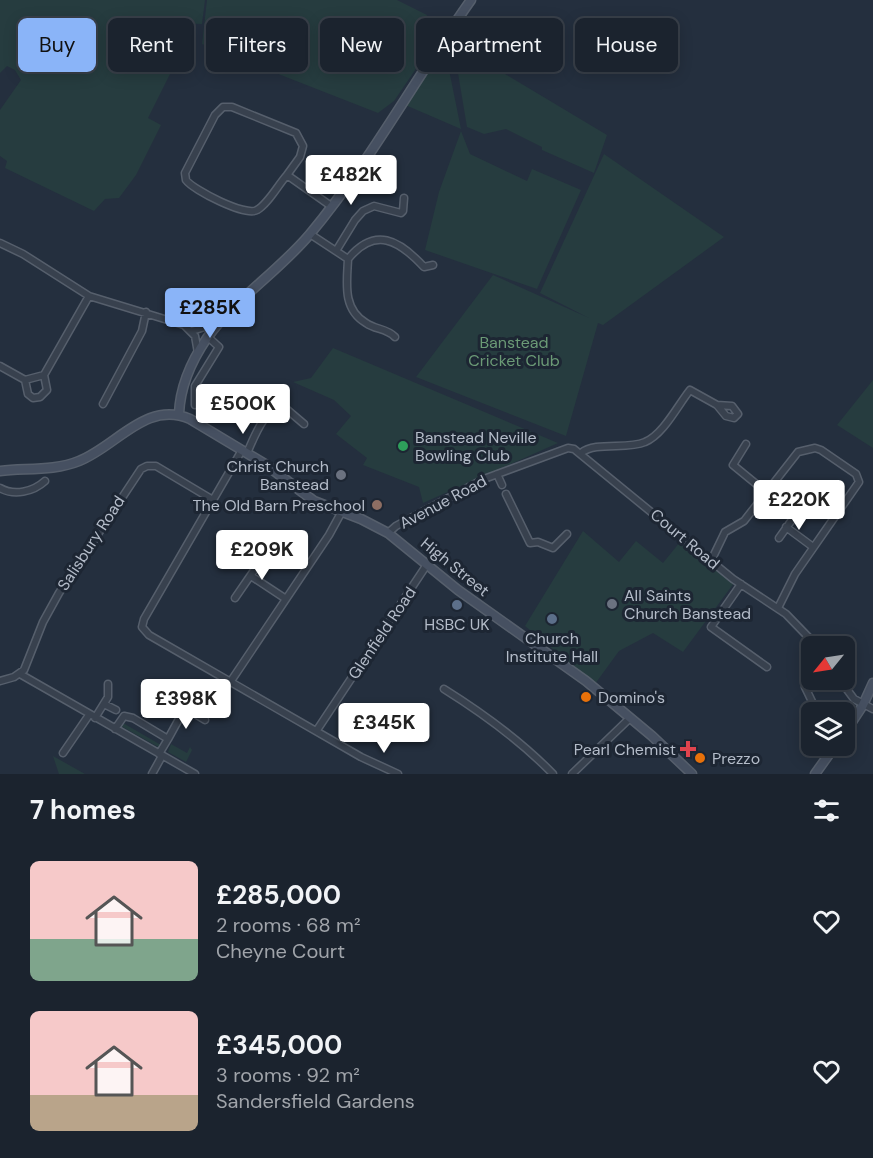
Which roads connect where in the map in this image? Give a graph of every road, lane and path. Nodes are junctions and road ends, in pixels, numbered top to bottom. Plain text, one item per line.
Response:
1 (471, 0) edge
2 (287, 174) junction
3 (404, 198) dead end
4 (331, 206) junction
5 (310, 234) junction
6 (0, 243) edge
7 (336, 251) junction
8 (348, 259) junction
9 (433, 265) dead end
10 (88, 296) junction
11 (146, 312) junction
12 (221, 322) junction
13 (192, 331) junction
14 (208, 337) junction
15 (395, 337) dead end
16 (198, 354) junction
17 (0, 366) edge
18 (44, 375) junction
19 (25, 380) junction
20 (185, 382) junction
21 (195, 386) junction
22 (103, 404) dead end
23 (195, 405) dead end
24 (717, 405) dead end
25 (179, 414) junction
26 (304, 424) dead end
27 (746, 444) dead end
28 (244, 451) junction
29 (581, 453) junction
30 (0, 471) edge
31 (497, 474) junction
32 (45, 481) dead end
33 (502, 485) dead end
34 (0, 488) edge
35 (766, 492) junction
36 (506, 494) dead end
37 (213, 500) junction
38 (799, 510) dead end
39 (340, 513) junction
40 (786, 527) junction
41 (388, 533) junction
42 (567, 534) dead end
43 (779, 538) dead end
44 (813, 547) junction
45 (268, 550) dead end
46 (711, 561) junction
47 (426, 566) junction
48 (251, 576) junction
49 (741, 584) junction
50 (235, 598) dead end
51 (286, 599) junction
52 (778, 608) junction
53 (807, 636) edge
54 (767, 667) dead end
55 (20, 674) junction
56 (0, 681) edge
57 (231, 681) junction
58 (873, 683) edge
59 (108, 684) dead end
60 (444, 689) dead end
61 (847, 690) edge
62 (104, 704) junction
63 (863, 705) junction
64 (873, 709) edge
65 (116, 710) dead end
66 (92, 717) junction
67 (855, 717) edge
68 (630, 718) junction
69 (205, 720) dead end
70 (115, 729) junction
71 (317, 730) junction
72 (168, 739) junction
73 (63, 753) dead end
74 (160, 755) junction
75 (828, 756) edge
76 (152, 774) edge
77 (195, 774) edge
78 (398, 774) edge
79 (552, 774) edge
80 (572, 774) edge
81 (692, 774) edge
82 (815, 774) edge

1 - 4 main road
2 - 2 street
2 - 4 street
3 - 7 street
4 - 5 main road
5 - 7 street
5 - 12 main road
6 - 10 street
7 - 8 street
8 - 9 street
8 - 15 street
10 - 11 street
10 - 18 street
11 - 13 street
11 - 22 street
12 - 13 street
12 - 14 main road
13 - 16 street
14 - 16 main road
14 - 21 street
16 - 20 main road
17 - 19 street
18 - 19 street
18 - 19 street
20 - 21 street
20 - 25 main road
21 - 23 street
24 - 29 street
25 - 28 main road, High Street
25 - 30 main road
26 - 28 street
27 - 35 street
28 - 37 street
28 - 39 main road, High Street
29 - 31 street, Avenue Road
29 - 46 street, Court Road
31 - 33 street
31 - 41 street, Avenue Road
32 - 34 street
35 - 44 street
35 - 46 street
36 - 42 street
37 - 55 street, Salisbury Road
37 - 57 street
38 - 40 street
39 - 41 main road, High Street
39 - 51 street
40 - 43 street
40 - 44 street
41 - 47 main road, High Street
44 - 52 street
45 - 48 street
46 - 49 street, Court Road
47 - 68 main road, High Street
47 - 71 street, Glenfield Road
48 - 50 street
48 - 51 street
49 - 52 street, Court Road
49 - 54 street
51 - 57 street
52 - 53 street, Court Road
55 - 56 street
55 - 66 street
57 - 71 street
58 - 63 main road
59 - 62 street
60 - 79 street
61 - 63 street
62 - 65 street
62 - 66 street
63 - 64 street
63 - 67 main road
66 - 70 street
66 - 73 street
68 - 80 street
68 - 81 main road, High Street
69 - 72 street
70 - 72 street
70 - 74 street
71 - 78 street
72 - 74 street
74 - 76 street
74 - 77 street
75 - 82 main road

